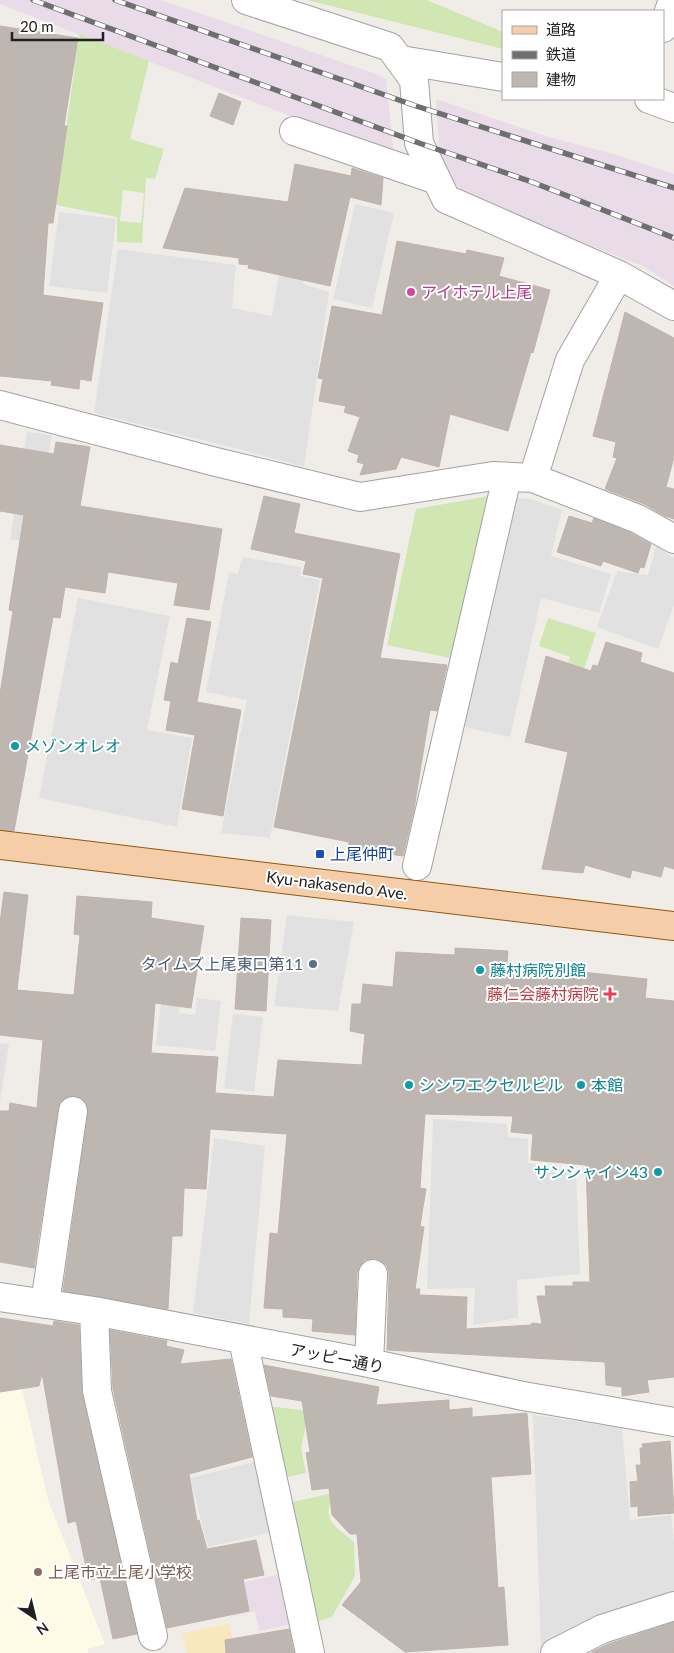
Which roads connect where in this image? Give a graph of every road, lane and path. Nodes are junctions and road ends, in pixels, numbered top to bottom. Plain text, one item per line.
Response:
1 (246, 0) edge
2 (673, 0) edge
3 (664, 25) edge
4 (401, 60) junction
5 (502, 77) edge
6 (652, 100) edge
7 (674, 108) edge
8 (294, 131) dead end
9 (437, 180) junction
10 (618, 276) junction
11 (674, 306) edge
12 (0, 405) edge
13 (520, 478) junction
14 (674, 539) edge
15 (0, 845) edge
16 (417, 866) dead end
17 (674, 926) edge
18 (73, 1111) dead end
19 (373, 1274) dead end
20 (0, 1297) edge
21 (45, 1304) junction
22 (94, 1311) junction
23 (243, 1340) junction
24 (369, 1363) junction
25 (674, 1422) edge
26 (674, 1606) edge
27 (153, 1636) dead end
28 (310, 1653) edge
29 (555, 1653) edge

1 - 4 street
2 - 3 street
4 - 5 street
4 - 9 street
6 - 7 street
8 - 9 street
9 - 10 street
10 - 11 street
10 - 13 street
12 - 13 street
13 - 14 street
13 - 16 street
15 - 17 main road, Kyu-nakasendo Ave.
18 - 21 street
19 - 24 street
20 - 21 street, アッピー通り
21 - 22 street, アッピー通り
22 - 23 street, アッピー通り
22 - 27 street
23 - 24 street, アッピー通り
23 - 28 street
24 - 25 street, アッピー通り
26 - 29 street

